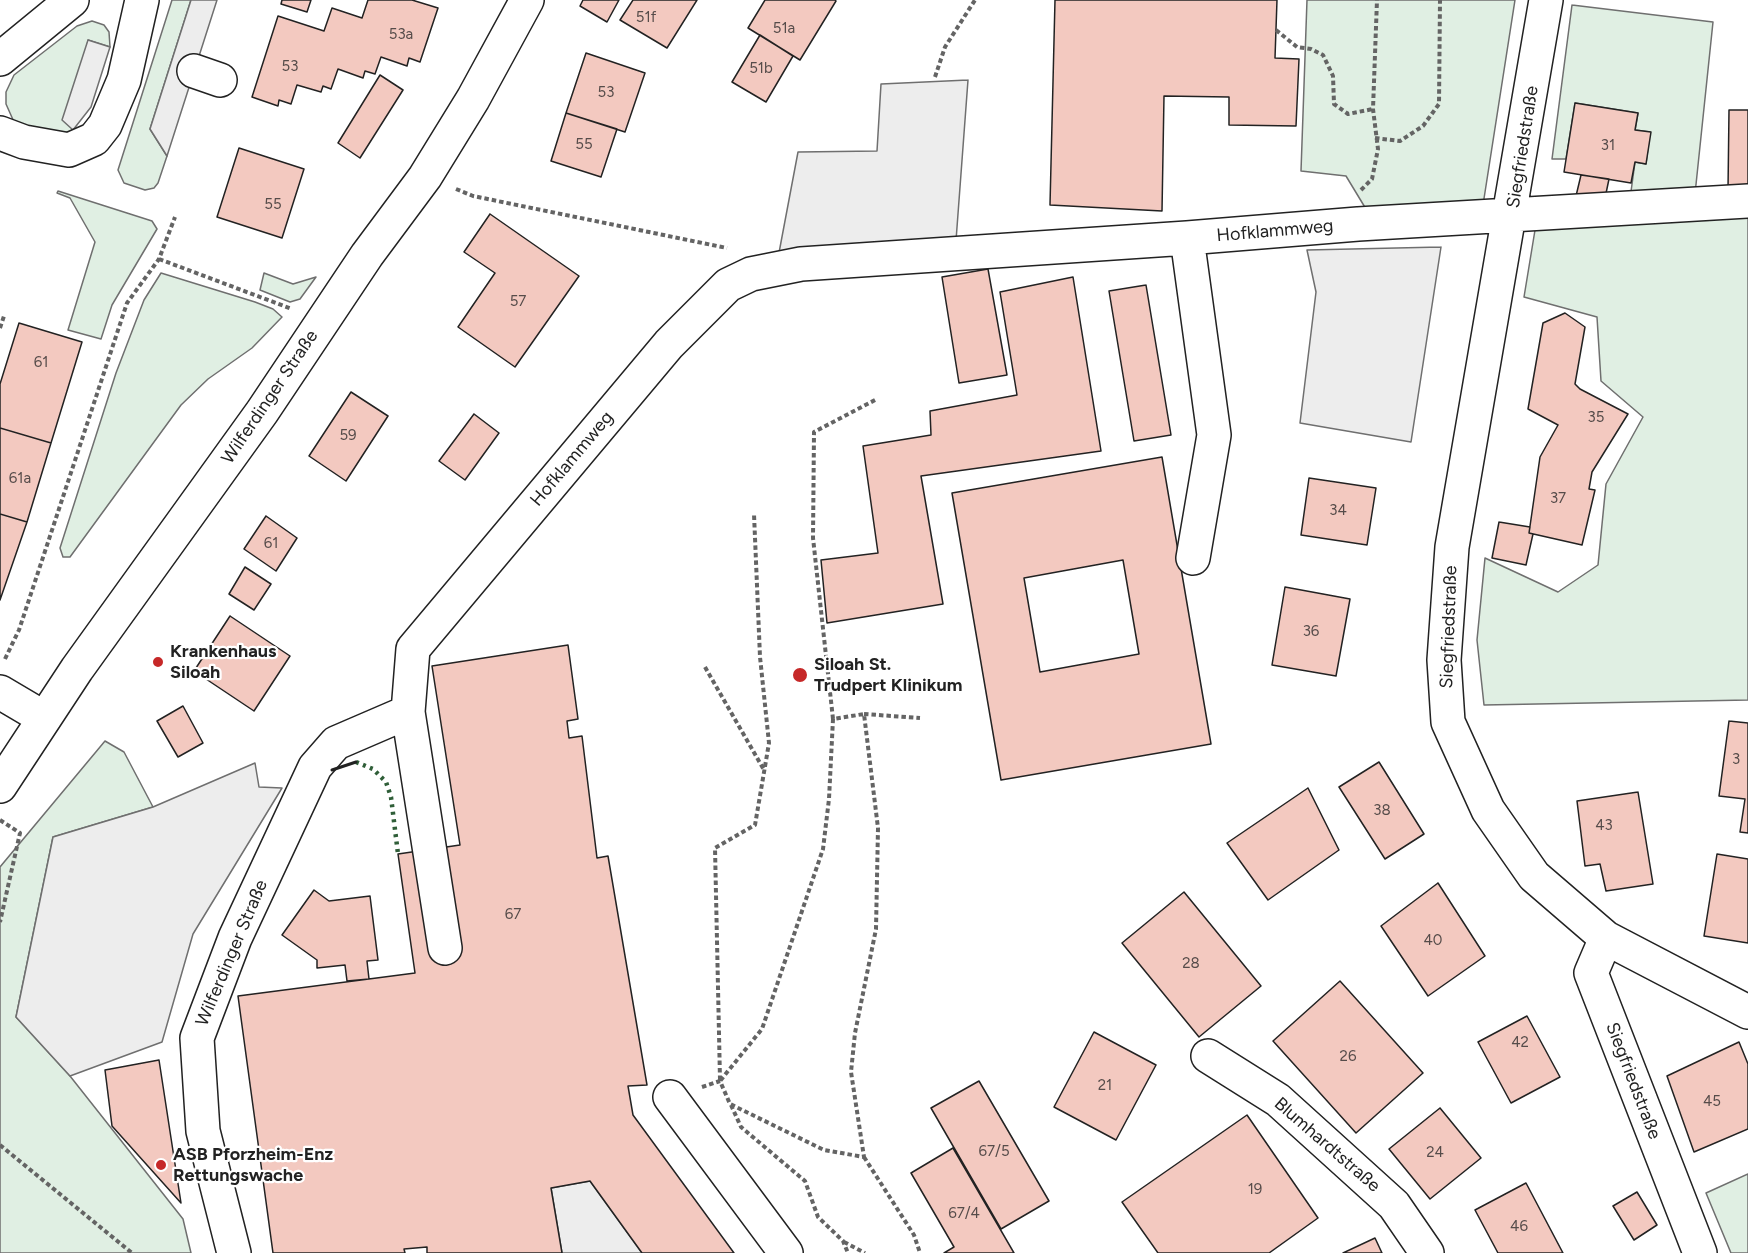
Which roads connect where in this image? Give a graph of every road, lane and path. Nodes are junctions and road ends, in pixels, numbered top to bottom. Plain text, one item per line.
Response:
1 (72, 0) edge
2 (142, 0) edge
3 (527, 0) edge
4 (975, 0) edge
5 (1377, 0) edge
6 (1440, 0) edge
7 (1546, 0) edge
8 (1276, 30) dead end
9 (0, 59) edge
10 (935, 77) dead end
11 (1373, 109) junction
12 (0, 133) edge
13 (1375, 138) junction
14 (425, 177) junction
15 (1748, 201) edge
16 (175, 217) dead end
17 (1511, 217) junction
18 (1357, 236) junction
19 (1187, 238) junction
20 (732, 249) dead end
21 (159, 259) junction
22 (4, 316) dead end
23 (318, 326) junction
24 (0, 328) edge
25 (878, 399) dead end
26 (754, 514) dead end
27 (1193, 558) dead end
28 (705, 667) dead end
29 (0, 669) edge
30 (0, 692) edge
31 (408, 712) junction
32 (864, 714) junction
33 (44, 718) junction
34 (920, 718) dead end
35 (833, 719) junction
36 (9, 752) edge
37 (765, 770) junction
38 (0, 786) edge
39 (0, 820) edge
40 (0, 922) edge
41 (1606, 938) junction
42 (445, 948) dead end
43 (1748, 1012) edge
44 (1208, 1056) dead end
45 (720, 1081) junction
46 (670, 1097) joint
47 (730, 1104) junction
48 (0, 1145) edge
49 (864, 1157) junction
50 (843, 1241) junction
51 (132, 1253) edge
52 (234, 1253) edge
53 (786, 1253) edge
54 (848, 1253) edge
55 (865, 1253) edge
56 (920, 1253) edge
57 (1427, 1253) edge
58 (1700, 1253) edge

1 - 9 street
2 - 12 street
3 - 14 street, Wilferdinger Straße
4 - 10 path
5 - 11 path
6 - 13 path
7 - 17 street, Siegfriedstraße
8 - 11 path
11 - 13 path
13 - 18 path
14 - 20 path
14 - 23 street, Wilferdinger Straße
15 - 17 street, Hofklammweg
16 - 21 path
17 - 18 street, Hofklammweg
17 - 41 street, Siegfriedstraße
18 - 19 street, Hofklammweg
19 - 27 street
19 - 31 street, Hofklammweg
21 - 23 path
21 - 29 path
22 - 24 path
23 - 33 street, Wilferdinger Straße
25 - 35 path
26 - 37 path
28 - 37 path
30 - 33 street
31 - 42 street, Hofklammweg
31 - 52 street, Wilferdinger Straße
32 - 34 path
32 - 35 path
32 - 49 path
33 - 36 street, Wilferdinger Straße
35 - 45 path
36 - 38 street, Wilferdinger Straße
37 - 45 path
39 - 40 path
41 - 43 street
41 - 58 street, Siegfriedstraße
44 - 57 street, Blumhardtstraße
45 - 46 path
45 - 47 path
46 - 53 street
47 - 49 path
47 - 50 path
48 - 51 path
49 - 56 path
50 - 54 path
50 - 55 path

